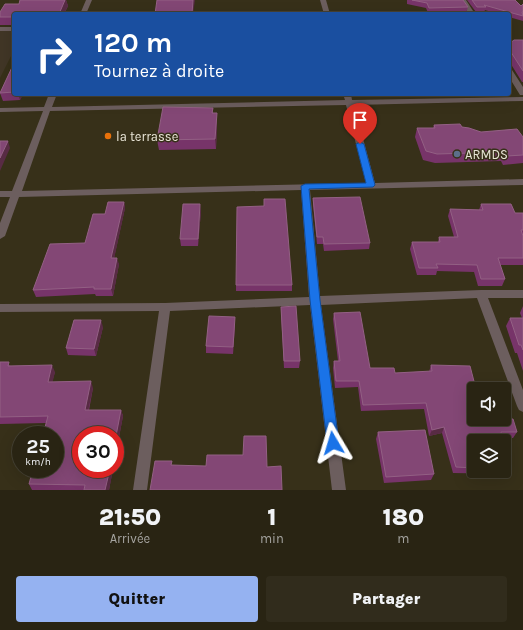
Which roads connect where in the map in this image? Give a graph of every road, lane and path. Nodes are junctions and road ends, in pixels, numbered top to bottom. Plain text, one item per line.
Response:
1 (89, 0) edge
2 (323, 0) edge
3 (463, 0) edge
4 (84, 12) edge
5 (326, 12) edge
6 (471, 12) edge
7 (0, 29) edge
8 (12, 29) edge
9 (511, 75) edge
10 (523, 93) edge
11 (52, 96) edge
12 (348, 96) edge
13 (523, 99) edge
14 (350, 103) junction
15 (0, 110) edge
16 (48, 110) junction
17 (523, 182) edge
18 (370, 185) junction
19 (305, 186) junction
20 (0, 194) edge
21 (16, 194) junction
22 (0, 236) edge
23 (481, 294) junction
24 (523, 294) edge
25 (315, 300) junction
26 (165, 307) junction
27 (0, 308) edge
28 (523, 406) edge
29 (140, 490) edge
30 (339, 490) edge

1 - 4 street
2 - 5 street
3 - 6 street
7 - 8 street
9 - 10 street
11 - 16 street
12 - 14 street
13 - 14 street
14 - 16 street
14 - 18 street
15 - 16 street
16 - 21 street
17 - 18 street
18 - 19 street
19 - 21 street
19 - 25 street
20 - 21 street
21 - 22 street
23 - 24 street
23 - 25 street
23 - 28 street
25 - 26 street
25 - 30 street
26 - 27 street
26 - 29 street

